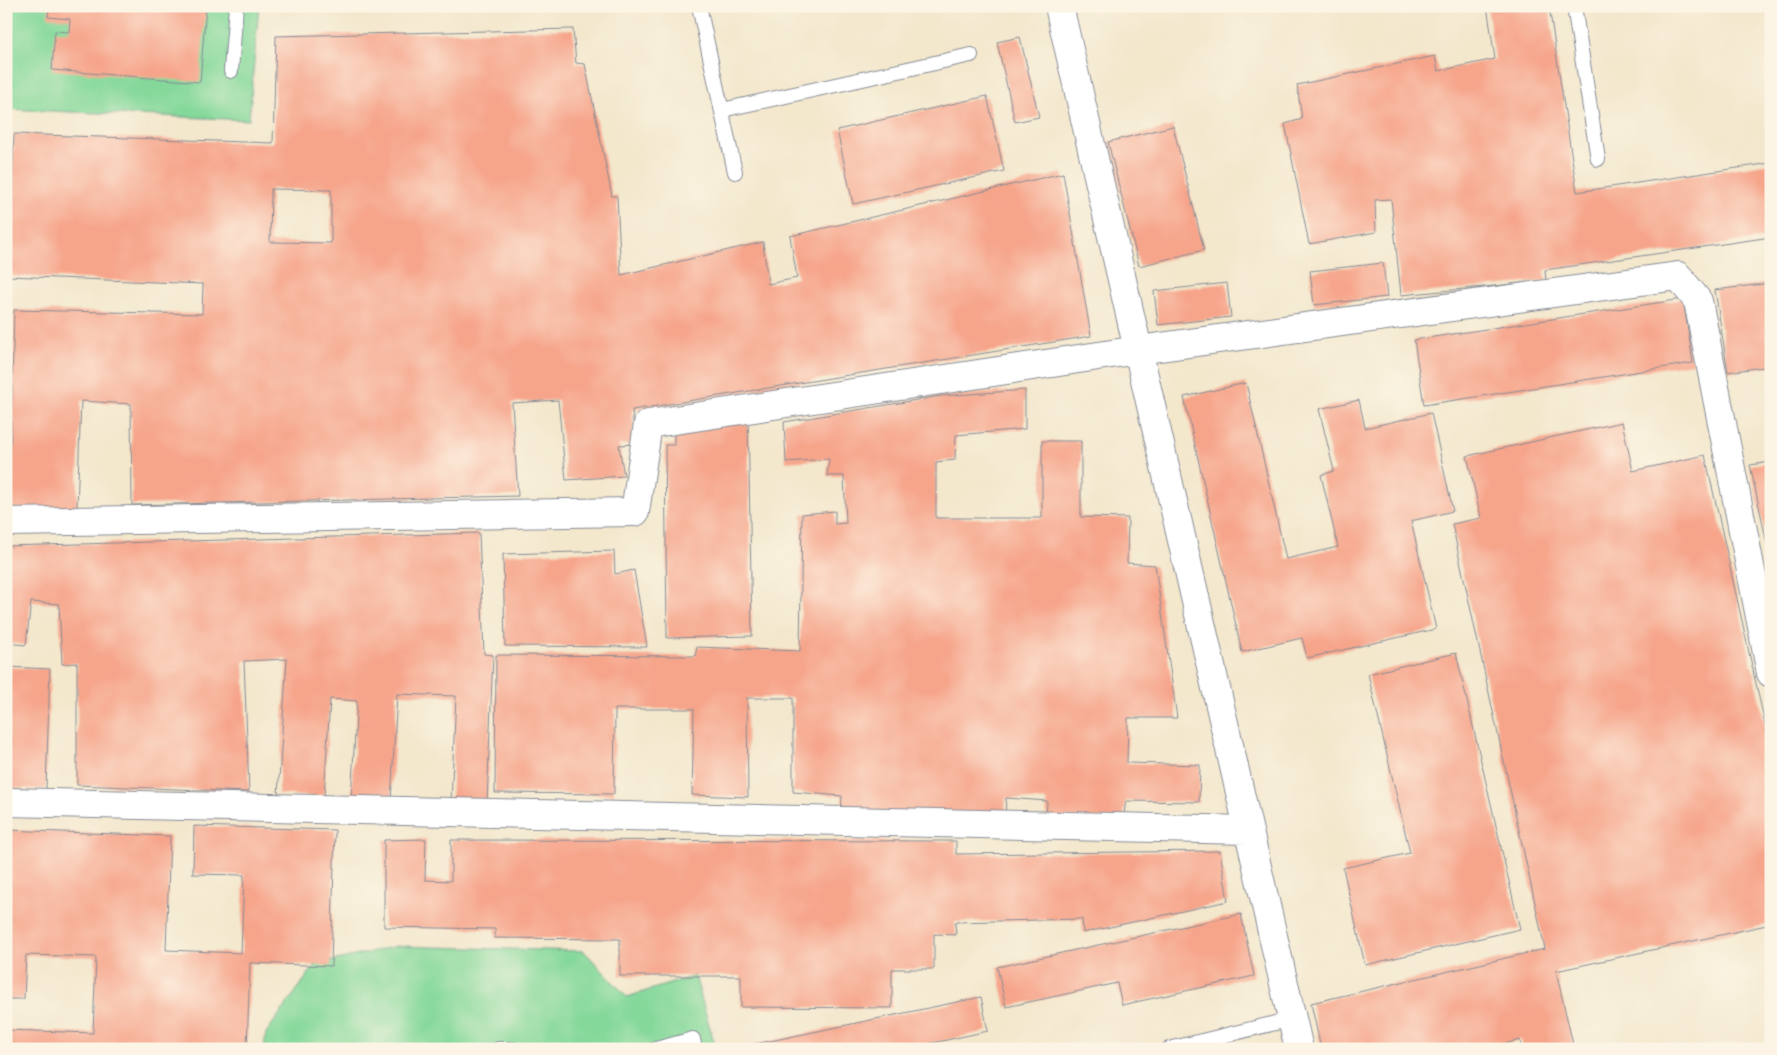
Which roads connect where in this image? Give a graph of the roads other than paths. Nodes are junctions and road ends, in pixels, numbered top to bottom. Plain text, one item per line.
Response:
1 (236, 6) edge
2 (699, 6) edge
3 (1058, 6) edge
4 (1574, 6) edge
5 (971, 56) dead end
6 (230, 71) dead end
7 (722, 110) junction
8 (1598, 159) dead end
9 (735, 172) dead end
10 (1138, 350) junction
11 (6, 522) edge
12 (1771, 672) edge
13 (6, 802) edge
14 (1248, 830) junction
15 (1292, 1019) junction
16 (499, 1049) edge
17 (512, 1049) edge
18 (656, 1049) edge
19 (696, 1049) edge
20 (1169, 1049) edge
21 (1298, 1049) edge

1 - 6 lane
2 - 7 lane
3 - 10 street
4 - 8 lane
5 - 7 lane
7 - 9 lane
10 - 11 street
10 - 12 street
10 - 14 street
13 - 14 street
14 - 15 street
15 - 20 lane
15 - 21 street
16 - 17 lane
18 - 19 lane

